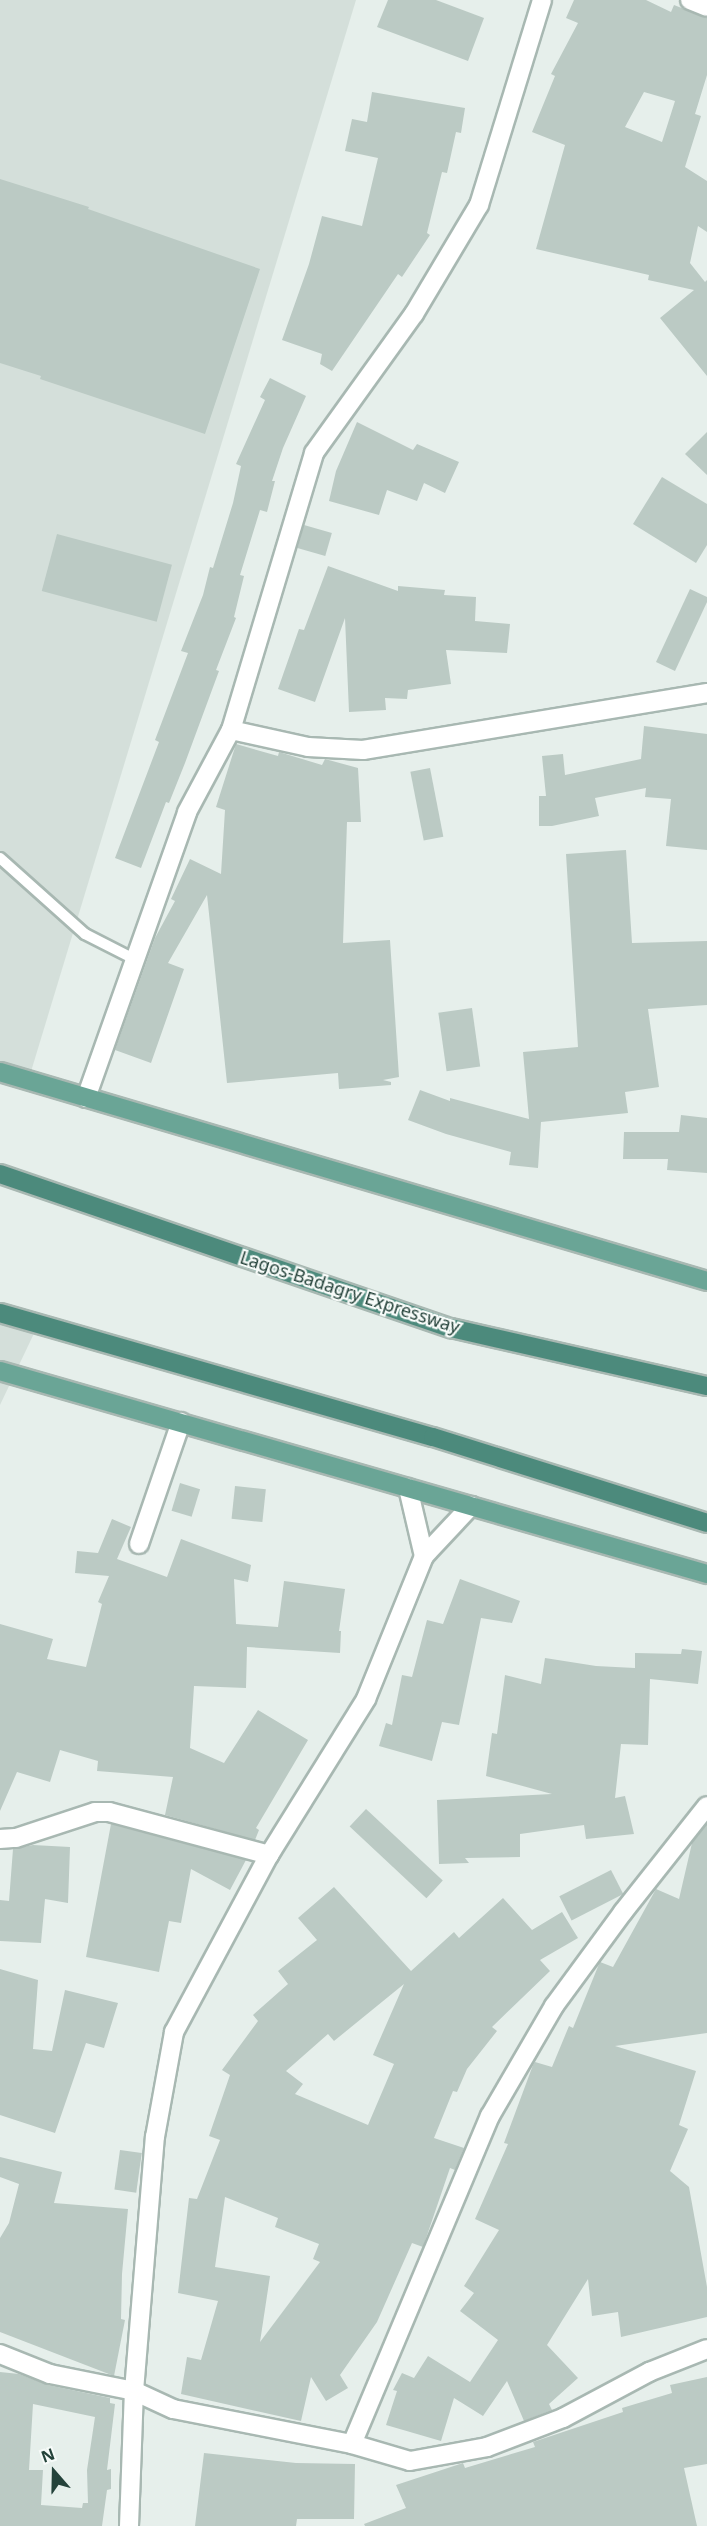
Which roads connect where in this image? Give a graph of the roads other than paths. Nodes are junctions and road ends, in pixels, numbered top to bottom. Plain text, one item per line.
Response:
1 (542, 0) edge
2 (690, 0) edge
3 (707, 7) edge
4 (707, 693) edge
5 (231, 730) junction
6 (0, 858) edge
7 (136, 960) junction
8 (0, 1072) edge
9 (86, 1098) junction
10 (0, 1173) edge
11 (707, 1281) edge
12 (0, 1313) edge
13 (0, 1371) edge
14 (707, 1386) edge
15 (181, 1422) junction
16 (408, 1488) junction
17 (471, 1506) junction
18 (707, 1523) edge
19 (139, 1544) dead end
20 (424, 1556) junction
21 (707, 1574) edge
22 (707, 1806) edge
23 (0, 1839) edge
24 (269, 1856) junction
25 (707, 2349) edge
26 (0, 2354) edge
27 (134, 2391) junction
28 (352, 2444) junction
29 (129, 2526) edge

1 - 5 street
2 - 3 street
4 - 5 street
5 - 7 street
6 - 7 lane
7 - 9 street
8 - 9 main road
9 - 11 main road
10 - 14 highway, Lagos-Badagry Expressway
12 - 18 highway
13 - 15 main road
15 - 16 main road
15 - 19 street
16 - 17 main road
16 - 20 street
17 - 20 street
17 - 21 main road
20 - 24 street
22 - 28 street
23 - 24 street
24 - 27 street
25 - 28 street
26 - 27 street
27 - 28 street
27 - 29 street

